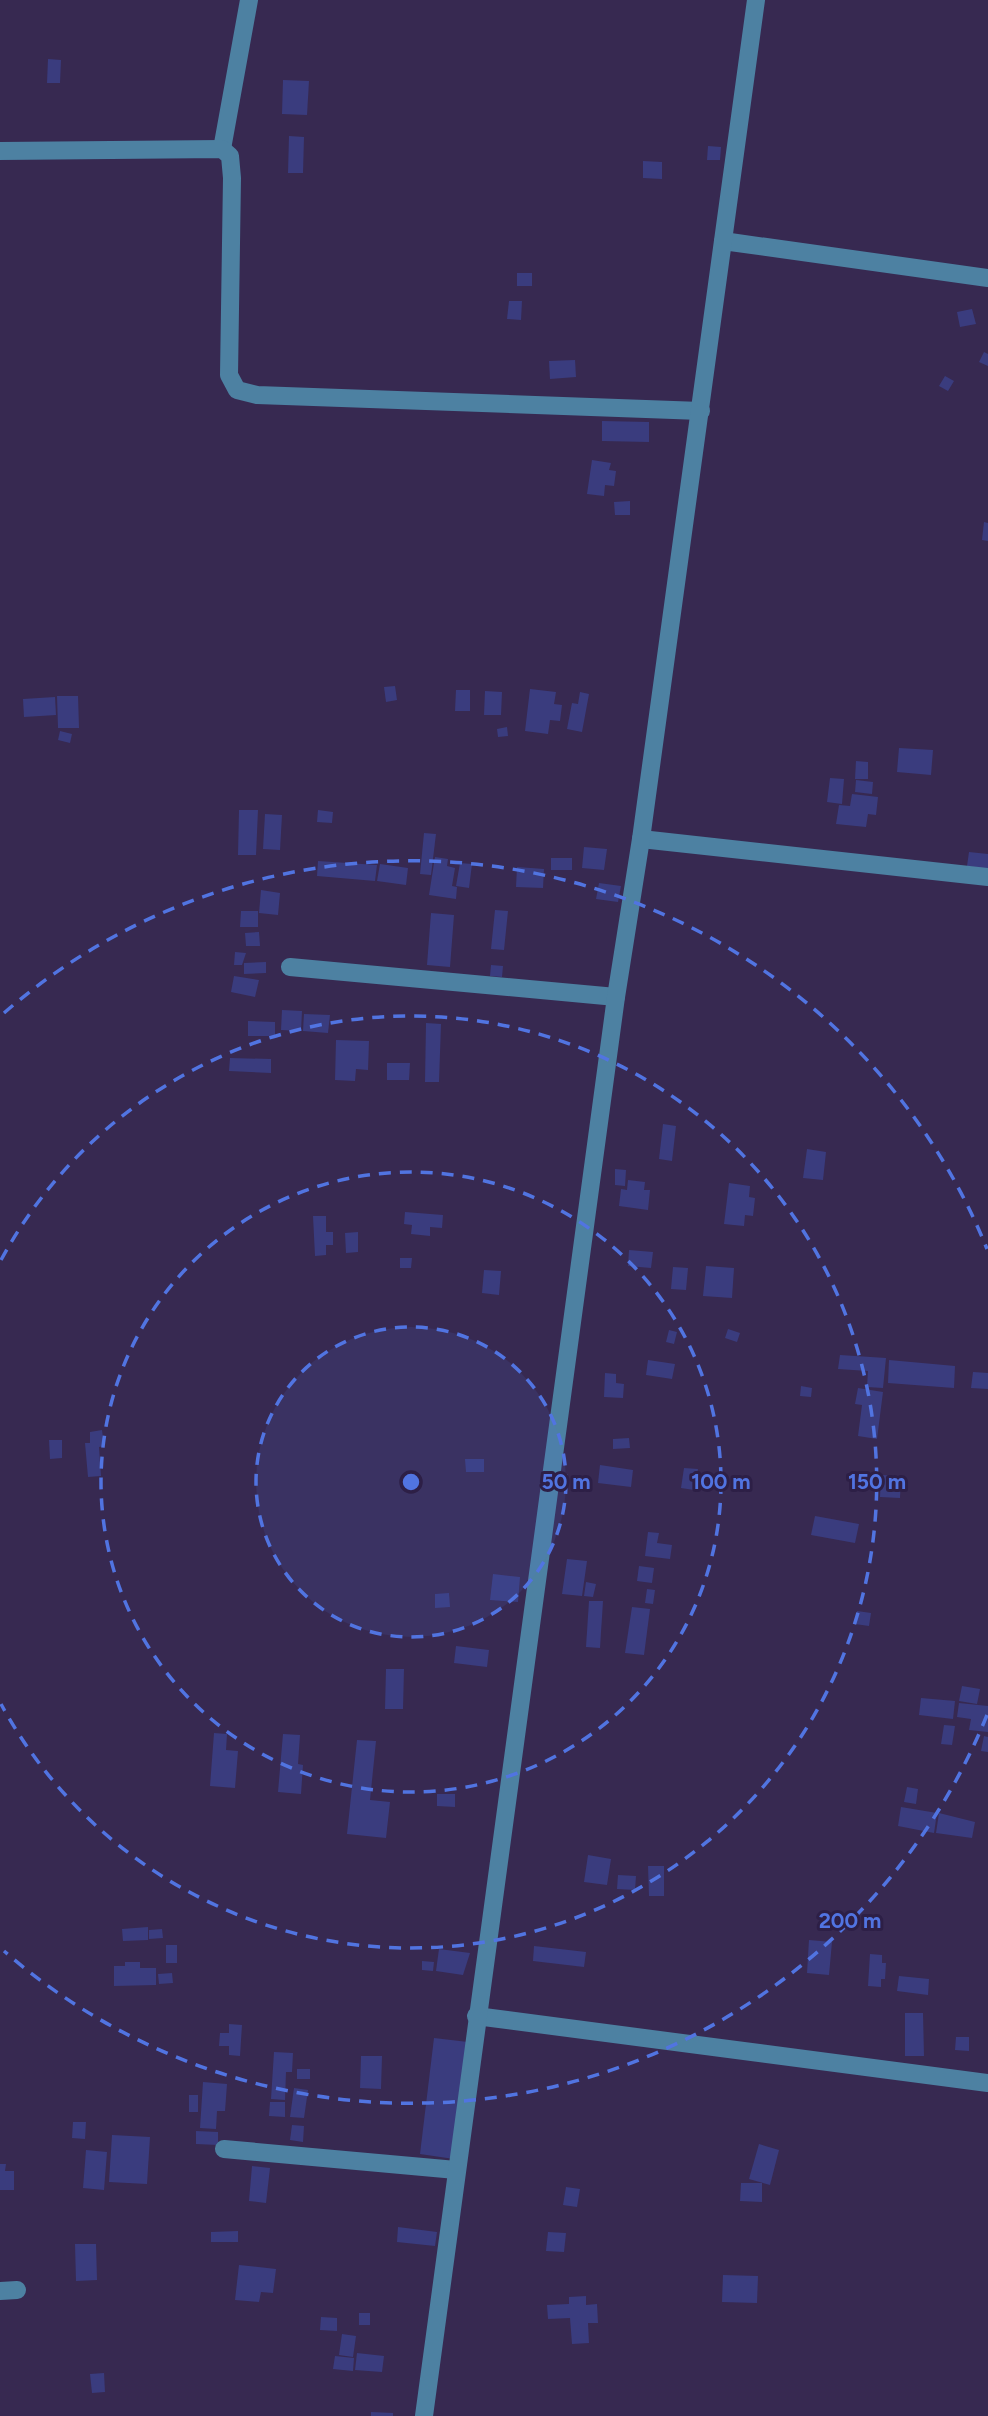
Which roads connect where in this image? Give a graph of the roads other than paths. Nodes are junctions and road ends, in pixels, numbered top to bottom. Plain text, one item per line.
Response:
1 (249, 0) edge
2 (756, 0) edge
3 (222, 149) junction
4 (0, 151) edge
5 (723, 241) junction
6 (988, 278) edge
7 (701, 411) junction
8 (641, 839) junction
9 (988, 877) edge
10 (290, 967) dead end
11 (616, 997) junction
12 (476, 2016) junction
13 (988, 2083) edge
14 (224, 2149) dead end
15 (457, 2170) junction
16 (424, 2416) edge

1 - 3 street
2 - 5 street
3 - 4 street
3 - 7 street
5 - 6 street
5 - 7 street
7 - 8 street
8 - 9 street
8 - 11 street
10 - 11 street
11 - 12 street
12 - 13 street
12 - 15 street
14 - 15 street
15 - 16 street

